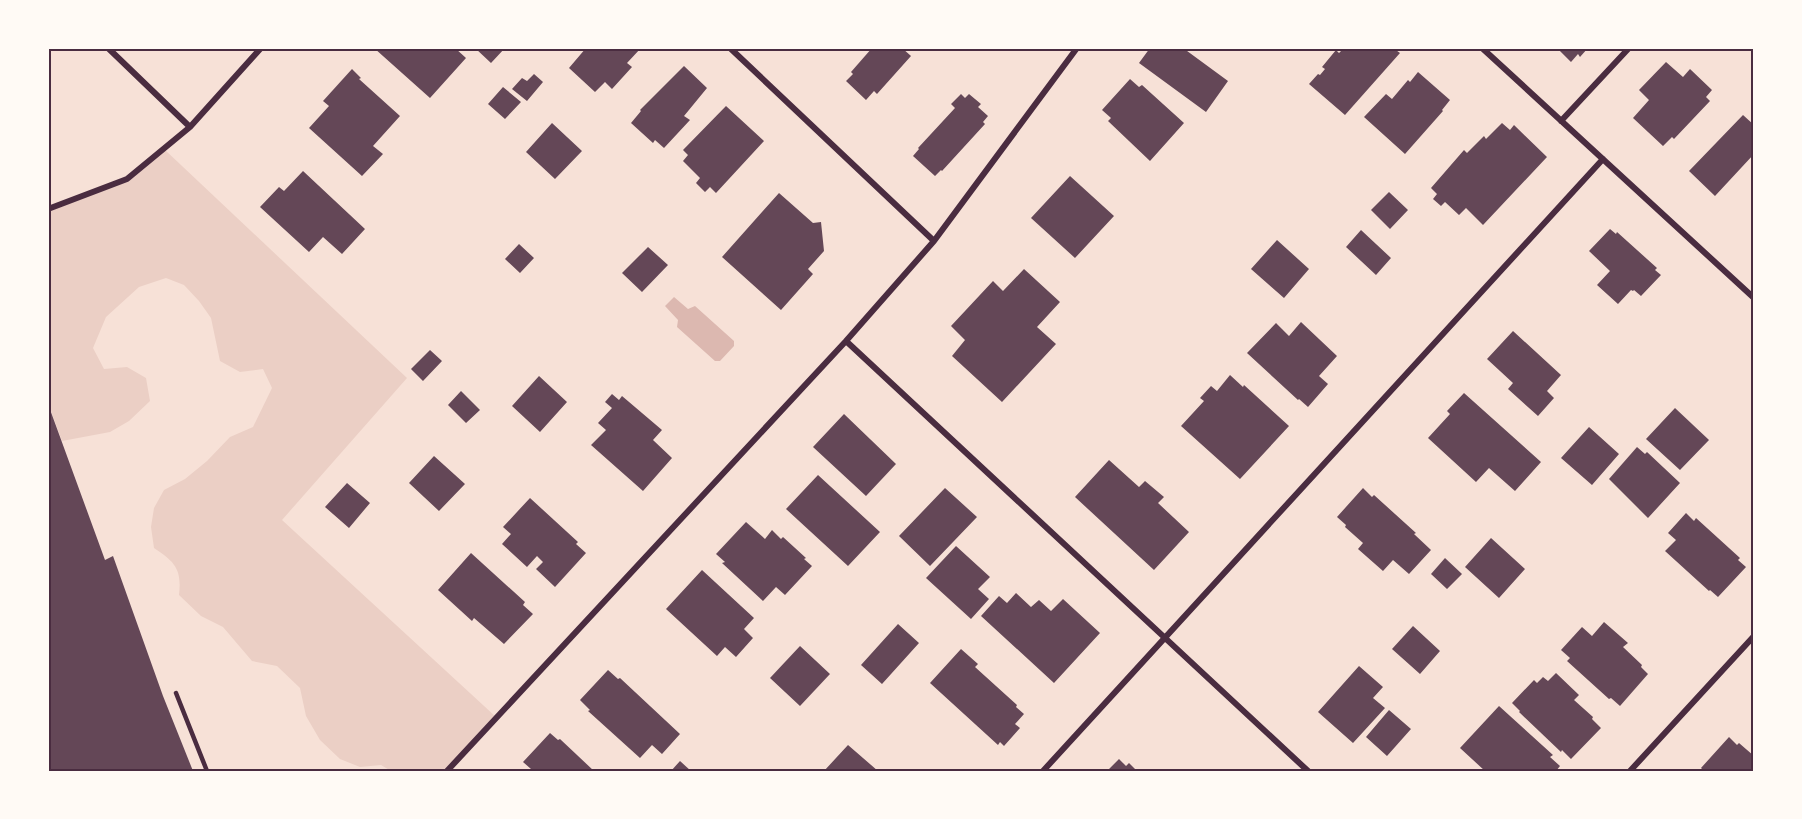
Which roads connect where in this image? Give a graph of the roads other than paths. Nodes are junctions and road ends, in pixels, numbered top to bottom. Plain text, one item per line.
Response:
1 (108, 48) edge
2 (261, 48) edge
3 (730, 48) edge
4 (1077, 48) edge
5 (1482, 48) edge
6 (1629, 48) edge
7 (1561, 121) junction
8 (190, 127) junction
9 (1603, 159) junction
10 (48, 209) edge
11 (934, 241) junction
12 (1754, 298) edge
13 (846, 341) junction
14 (1754, 636) edge
15 (1165, 639) junction
16 (176, 693) dead end
17 (207, 771) edge
18 (447, 771) edge
19 (1043, 771) edge
20 (1308, 771) edge
21 (1630, 771) edge

1 - 8 street
2 - 8 street
3 - 11 street
4 - 11 street
5 - 7 street
6 - 7 street
7 - 9 street
8 - 10 street
9 - 12 street
9 - 15 street
11 - 13 street
13 - 15 street
13 - 18 street
14 - 21 street
15 - 19 street
15 - 20 street
16 - 17 lane

